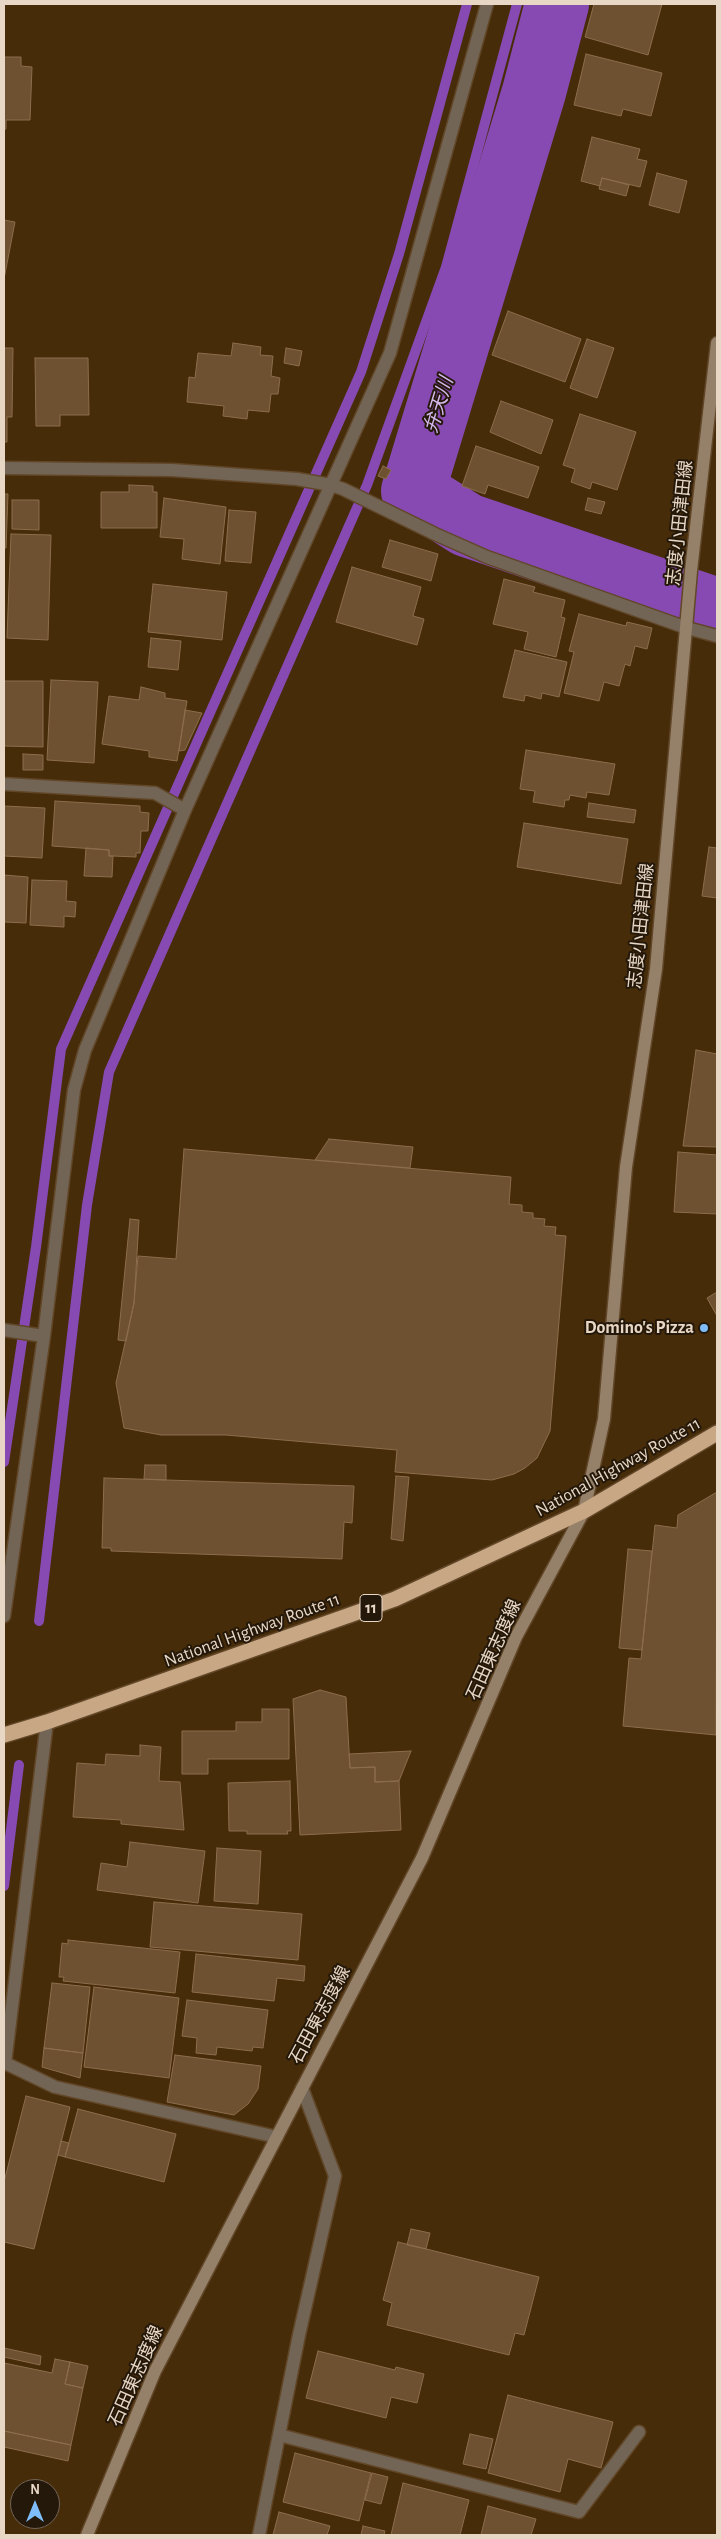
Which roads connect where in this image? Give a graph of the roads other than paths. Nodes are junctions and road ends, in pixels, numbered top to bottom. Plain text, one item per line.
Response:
1 (487, 4) edge
2 (717, 342) edge
3 (4, 468) edge
4 (331, 485) junction
5 (686, 628) junction
6 (717, 636) edge
7 (4, 784) edge
8 (185, 810) junction
9 (4, 1330) edge
10 (44, 1336) junction
11 (717, 1433) edge
12 (584, 1511) junction
13 (4, 1616) edge
14 (47, 1722) junction
15 (4, 1735) edge
16 (302, 2088) junction
17 (277, 2137) junction
18 (639, 2432) dead end
19 (279, 2435) junction
20 (87, 2535) edge
21 (259, 2535) edge

1 - 4 street
2 - 5 main road, 志度小田津田線
3 - 4 street
4 - 5 street
4 - 8 street
5 - 6 street
5 - 12 main road, 志度小田津田線
7 - 8 street
8 - 10 street
9 - 10 street
10 - 13 street
11 - 12 highway, National Highway Route 11 / 11
12 - 14 highway, National Highway Route 11 / 11
12 - 16 main road, 石田東志度線
14 - 15 highway, National Highway Route 11 / 11
14 - 17 street
16 - 17 main road, 石田東志度線
16 - 19 street
17 - 20 main road, 石田東志度線
18 - 19 street
19 - 21 street

